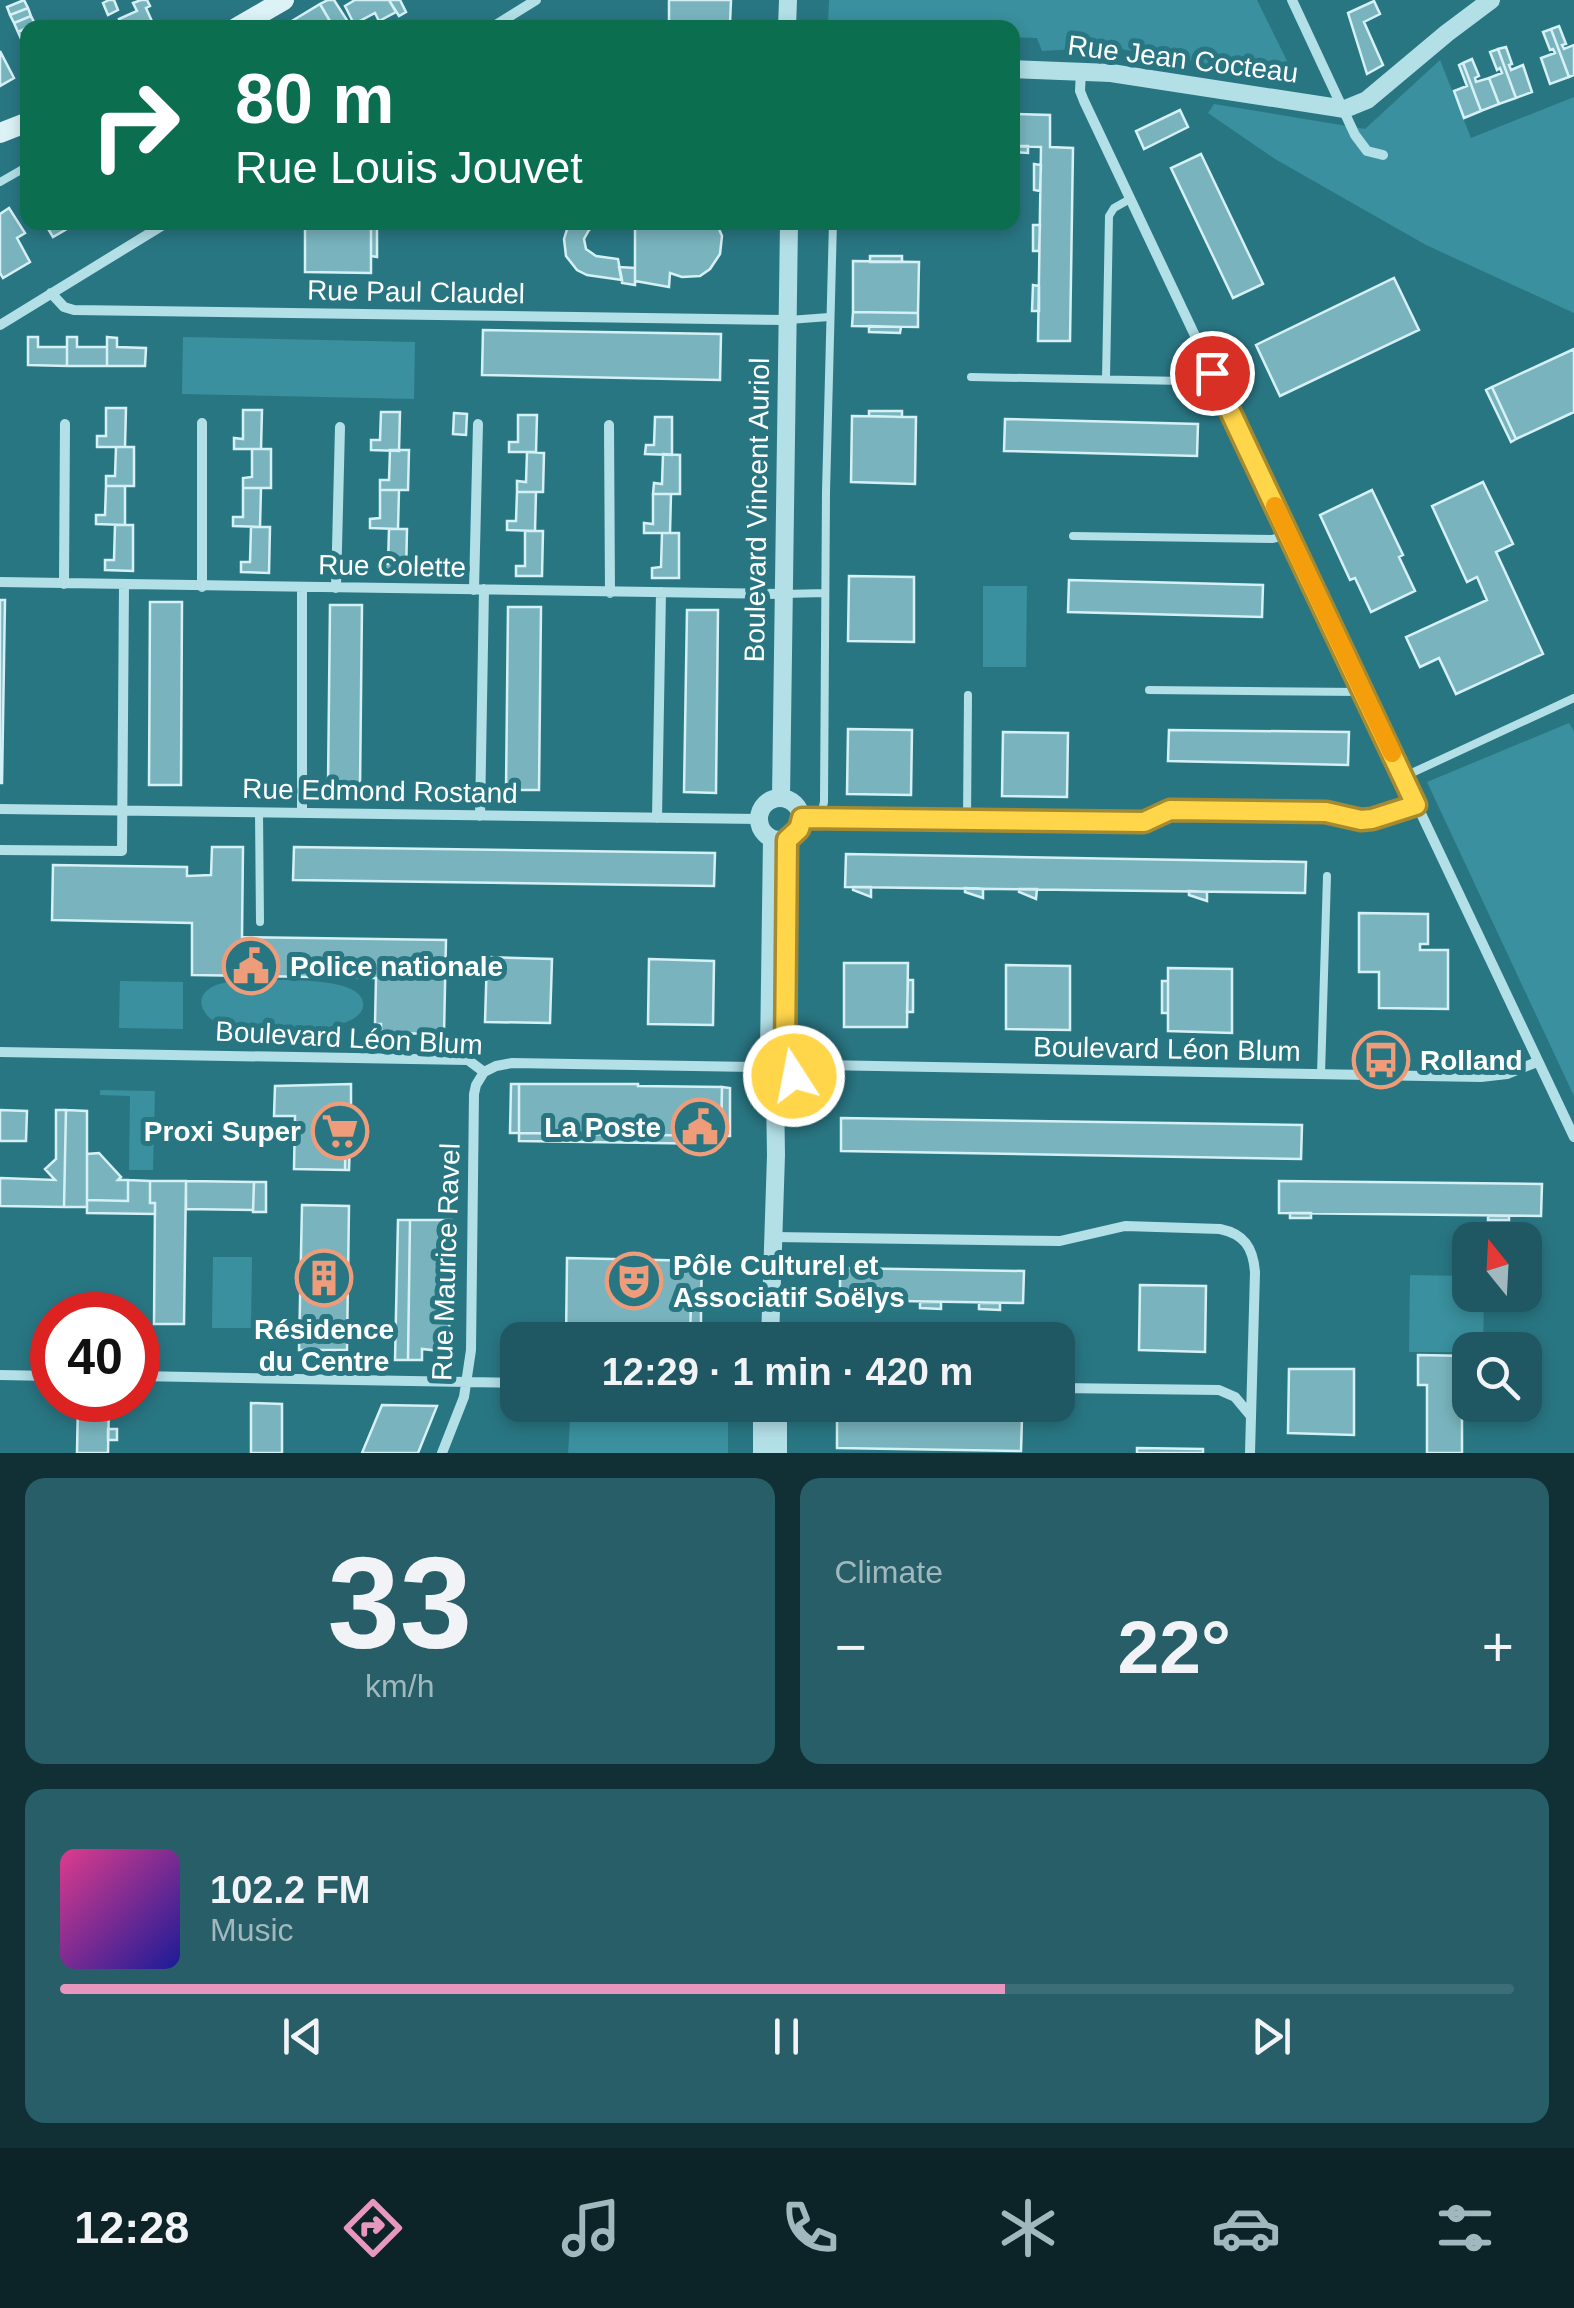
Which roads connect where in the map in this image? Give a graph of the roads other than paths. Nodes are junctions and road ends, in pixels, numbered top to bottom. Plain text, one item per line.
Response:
1 (284, 0) edge
2 (536, 0) edge
3 (1292, 0) edge
4 (1491, 0) edge
5 (250, 20) edge
6 (503, 20) edge
7 (1020, 70) edge
8 (1081, 72) junction
9 (1345, 110) junction
10 (1383, 155) dead end
11 (1130, 199) junction
12 (155, 230) edge
13 (789, 230) edge
14 (833, 230) edge
15 (51, 294) junction
16 (829, 317) junction
17 (788, 320) junction
18 (0, 325) edge
19 (1212, 373) junction
20 (972, 377) dead end
21 (1106, 379) junction
22 (202, 423) dead end
23 (65, 424) dead end
24 (478, 424) dead end
25 (609, 425) dead end
26 (340, 427) dead end
27 (1289, 534) junction
28 (1073, 536) dead end
29 (0, 582) edge
30 (64, 584) junction
31 (124, 585) junction
32 (202, 587) junction
33 (302, 588) junction
34 (336, 588) junction
35 (478, 590) junction
36 (610, 592) junction
37 (660, 592) junction
38 (825, 593) junction
39 (783, 594) junction
40 (1148, 690) dead end
41 (1362, 692) junction
42 (968, 694) dead end
43 (1574, 698) edge
44 (1403, 777) junction
45 (781, 798) junction
46 (1416, 805) junction
47 (0, 809) edge
48 (122, 810) junction
49 (259, 812) junction
50 (302, 813) junction
51 (480, 816) junction
52 (657, 818) junction
53 (758, 818) junction
54 (811, 818) junction
55 (966, 820) junction
56 (779, 839) junction
57 (0, 850) edge
58 (1327, 876) dead end
59 (260, 922) dead end
60 (0, 1052) edge
61 (783, 1059) junction
62 (1537, 1062) junction
63 (754, 1067) junction
64 (484, 1072) junction
65 (1322, 1074) junction
66 (775, 1093) junction
67 (1574, 1137) edge
68 (774, 1237) junction
69 (771, 1322) edge
70 (0, 1375) edge
71 (30, 1376) edge
72 (160, 1376) edge
73 (466, 1382) junction
74 (500, 1383) edge
75 (1075, 1388) edge
76 (1250, 1415) junction
77 (762, 1422) edge
78 (778, 1422) edge
79 (442, 1453) edge
80 (762, 1453) edge
81 (778, 1453) edge
82 (1250, 1453) edge

1 - 5 main road
2 - 6 street
3 - 9 street
4 - 9 street
7 - 8 street, Rue Jean Cocteau
8 - 9 street, Rue Jean Cocteau
8 - 11 street
9 - 10 street
11 - 19 street
11 - 21 lane
12 - 15 street
13 - 17 street, Boulevard Vincent Auriol
14 - 16 lane
15 - 17 street, Rue Paul Claudel
15 - 18 street
16 - 17 lane
16 - 38 lane
17 - 39 street, Boulevard Vincent Auriol
19 - 21 lane
19 - 27 street
20 - 21 lane
22 - 32 street
23 - 30 street
24 - 35 street
25 - 36 street
26 - 34 street
27 - 28 lane
27 - 41 street
29 - 30 street, Rue Colette
30 - 31 street, Rue Colette
31 - 32 street, Rue Colette
31 - 48 street
32 - 33 street, Rue Colette
33 - 34 street, Rue Colette
33 - 50 street
34 - 35 street, Rue Colette
35 - 36 street, Rue Colette
35 - 51 street
36 - 37 street, Rue Colette
37 - 39 street, Rue Colette
37 - 52 street
38 - 39 lane
38 - 54 lane
39 - 45 street, Boulevard Vincent Auriol
40 - 41 lane
41 - 44 street
42 - 55 lane
43 - 44 lane
44 - 46 street
45 - 53 street
45 - 54 street
46 - 55 street
46 - 62 street
47 - 48 street, Rue Edmond Rostand
48 - 49 street, Rue Edmond Rostand
48 - 57 street
49 - 50 street, Rue Edmond Rostand
49 - 59 lane
50 - 51 street, Rue Edmond Rostand
51 - 52 street, Rue Edmond Rostand
52 - 53 street, Rue Edmond Rostand
53 - 56 street
54 - 55 street
54 - 56 street
56 - 61 street
58 - 65 lane
60 - 64 street, Boulevard Léon Blum
61 - 63 street
61 - 65 street, Boulevard Léon Blum
61 - 66 street
62 - 65 street, Boulevard Léon Blum
62 - 67 street
63 - 64 street, Boulevard Léon Blum
63 - 66 street
64 - 73 street, Rue Maurice Ravel
66 - 68 street
68 - 69 street
68 - 76 street
70 - 71 street
72 - 73 street
73 - 74 street
73 - 79 street, Rue Maurice Ravel
75 - 76 street
76 - 82 street
77 - 80 street
78 - 81 street

